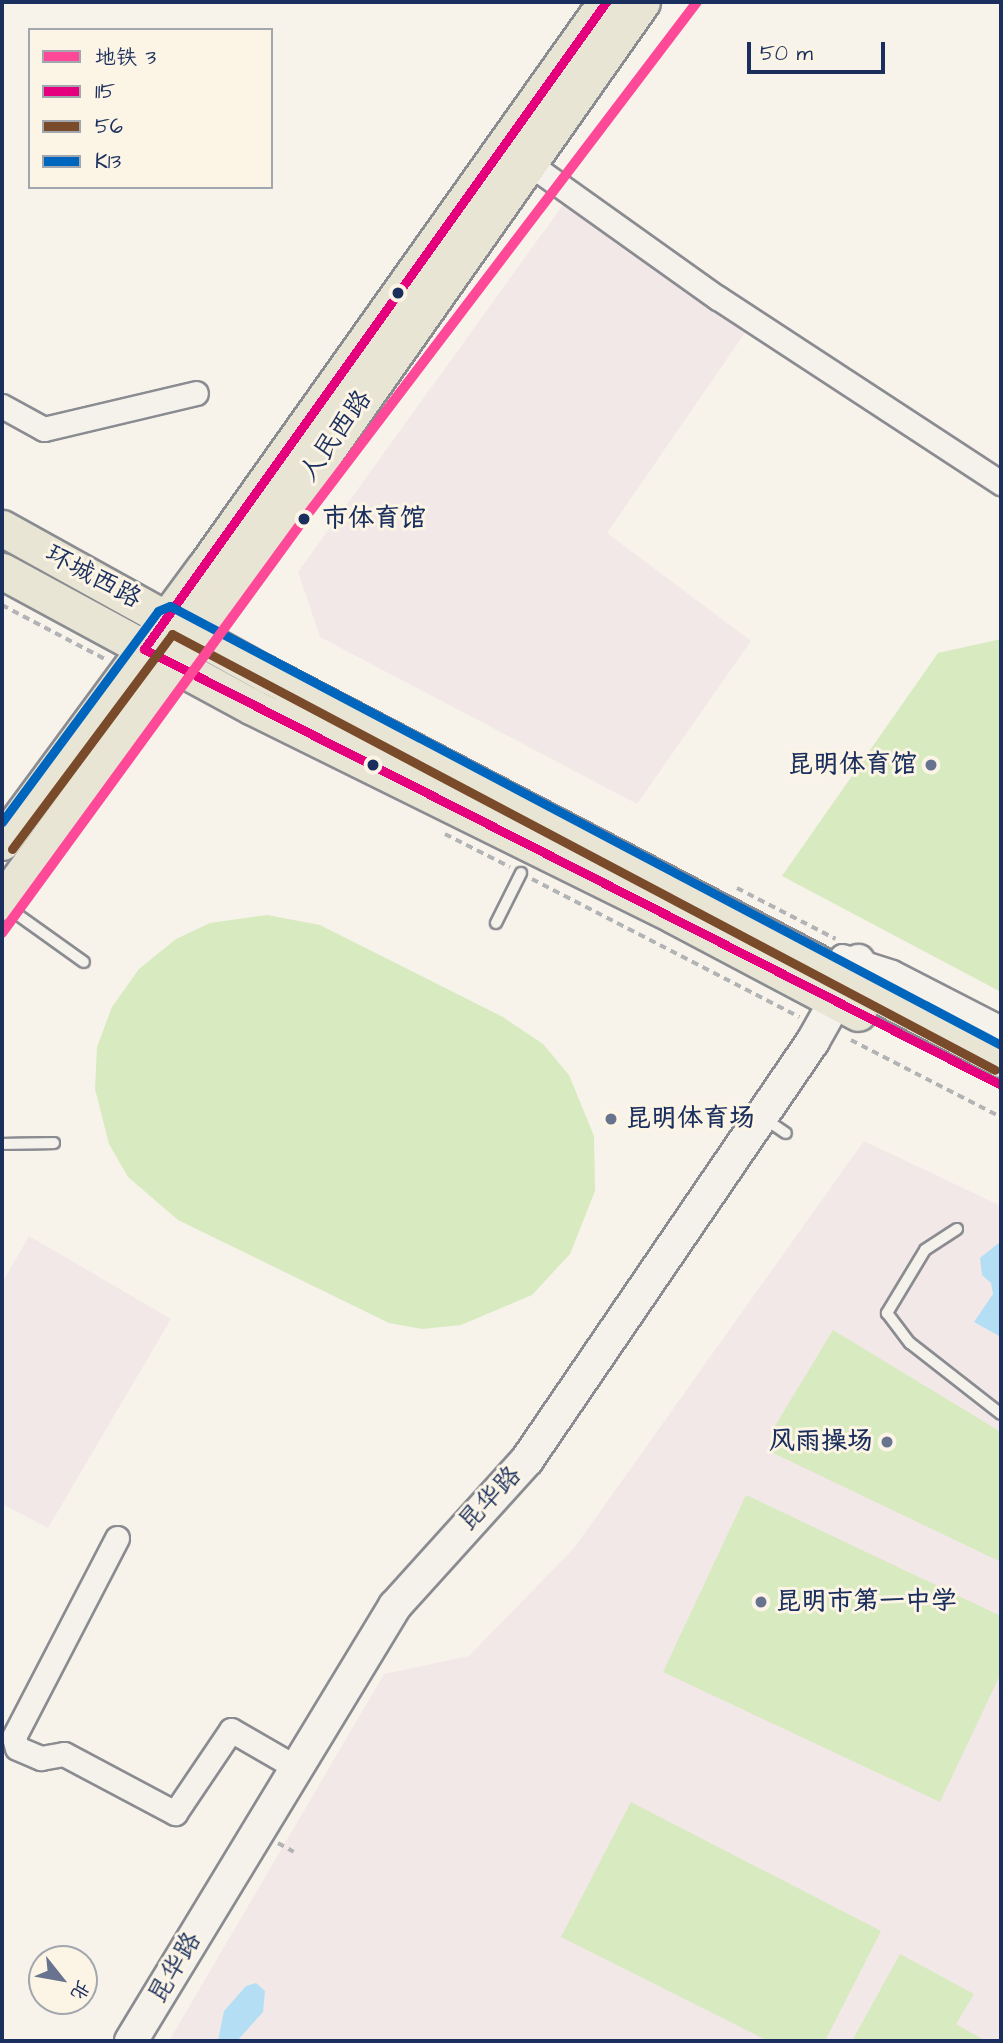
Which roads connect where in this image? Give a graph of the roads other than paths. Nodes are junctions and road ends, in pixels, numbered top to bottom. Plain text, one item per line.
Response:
1 (606, 2) edge
2 (642, 2) edge
3 (527, 162) junction
4 (196, 393) dead end
5 (2, 406) edge
6 (1001, 483) edge
7 (2, 528) edge
8 (2, 571) edge
9 (182, 626) junction
10 (148, 661) junction
11 (2, 842) edge
12 (521, 873) road end
13 (2, 902) edge
14 (496, 923) dead end
15 (85, 962) dead end
16 (841, 992) junction
17 (1001, 1028) edge
18 (1001, 1059) edge
19 (1001, 1085) edge
20 (54, 1143) dead end
21 (2, 1144) edge
22 (957, 1229) dead end
23 (1001, 1414) edge
24 (117, 1538) dead end
25 (295, 1767) junction
26 (131, 2041) edge

1 - 9 main road, 人民西路
2 - 3 main road, 人民西路
3 - 6 street
3 - 9 main road, 人民西路
4 - 5 street
7 - 9 main road, 环城西路
8 - 10 main road, 环城西路
9 - 10 main road, 人民西路
9 - 16 main road, 环城西路
10 - 11 main road, 人民西路
10 - 13 main road, 人民西路
10 - 16 main road, 环城西路
12 - 14 lane
13 - 15 lane
16 - 17 street
16 - 18 main road, 环城西路
16 - 19 main road, 环城西路
16 - 25 street, 昆华路
20 - 21 lane
22 - 23 lane
24 - 25 street
25 - 26 street, 昆华路

